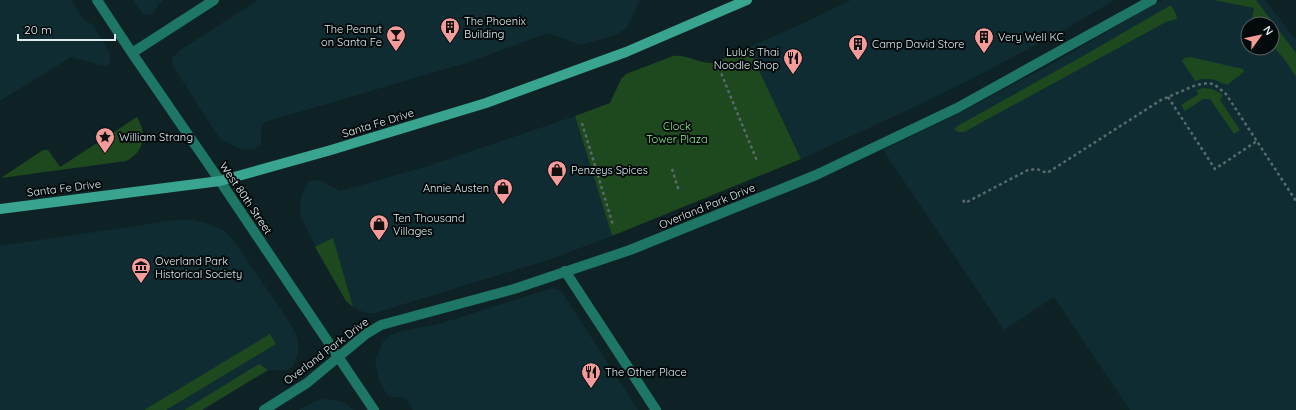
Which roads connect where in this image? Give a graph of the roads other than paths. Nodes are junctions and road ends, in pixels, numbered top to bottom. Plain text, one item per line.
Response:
1 (97, 0) edge
2 (214, 0) edge
3 (747, 0) edge
4 (1152, 0) edge
5 (132, 53) junction
6 (220, 181) junction
7 (0, 209) edge
8 (565, 272) junction
9 (339, 357) junction
10 (264, 410) edge
11 (374, 410) edge
12 (656, 410) edge

1 - 5 street, West 80th Street
2 - 5 street
3 - 6 main road, Santa Fe Drive
4 - 8 street, Overland Park Drive
5 - 6 street, West 80th Street
6 - 7 main road, Santa Fe Drive
6 - 9 street, West 80th Street
8 - 9 street, Overland Park Drive
8 - 12 street
9 - 10 street, Overland Park Drive
9 - 11 street, West 80th Street

